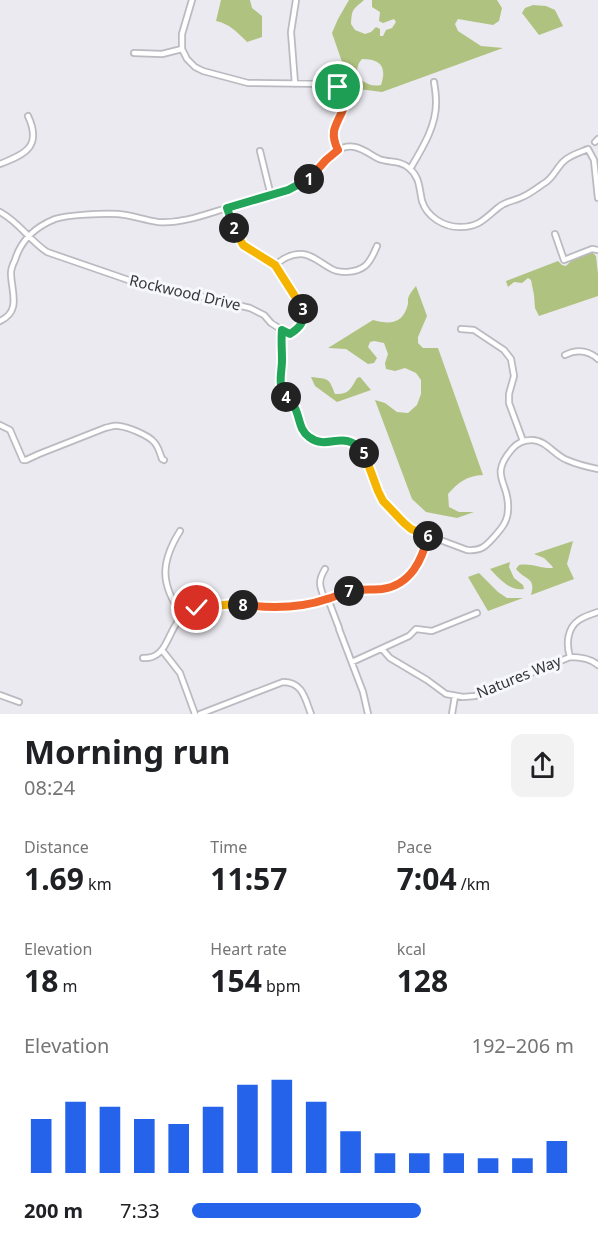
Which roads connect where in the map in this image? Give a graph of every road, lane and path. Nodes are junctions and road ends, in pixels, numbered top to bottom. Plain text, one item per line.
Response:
1 (192, 0) edge
2 (296, 0) edge
3 (182, 49) junction
4 (134, 53) dead end
5 (434, 81) dead end
6 (295, 84) junction
7 (28, 116) dead end
8 (338, 150) junction
9 (260, 151) dead end
10 (0, 164) edge
11 (410, 169) junction
12 (271, 196) junction
13 (598, 198) edge
14 (227, 208) junction
15 (0, 212) edge
16 (555, 234) dead end
17 (29, 235) junction
18 (377, 246) dead end
19 (598, 250) edge
20 (275, 265) junction
21 (0, 321) edge
22 (461, 329) dead end
23 (282, 330) junction
24 (565, 355) dead end
25 (598, 359) edge
26 (0, 425) edge
27 (523, 441) junction
28 (164, 460) dead end
29 (598, 469) edge
30 (180, 531) dead end
31 (428, 536) junction
32 (325, 569) dead end
33 (326, 600) junction
34 (598, 612) edge
35 (477, 613) dead end
36 (183, 616) junction
37 (382, 649) junction
38 (162, 650) junction
39 (570, 657) junction
40 (143, 658) dead end
41 (352, 662) junction
42 (598, 664) edge
43 (0, 695) edge
44 (455, 696) junction
45 (19, 702) dead end
46 (195, 714) edge
47 (200, 714) edge
48 (311, 714) edge
49 (368, 714) edge
50 (452, 714) edge

1 - 3 street
2 - 6 street
3 - 4 street
3 - 6 street
5 - 11 street
6 - 8 street
7 - 10 street
8 - 11 street
8 - 12 street
9 - 12 street
11 - 13 street
12 - 14 street
14 - 17 street
14 - 20 street
15 - 17 street, Rockwood Drive
16 - 19 street
17 - 21 street
17 - 23 street, Rockwood Drive
18 - 20 street
20 - 23 street
22 - 27 street
23 - 31 street
24 - 25 street
26 - 28 street
27 - 29 street
27 - 31 street
30 - 36 street
31 - 33 street
32 - 33 street
33 - 36 street
33 - 41 street
34 - 39 street
35 - 37 street
36 - 38 street
37 - 41 street
37 - 44 street, Natures Way
38 - 40 street
38 - 46 street
39 - 42 street, Natures Way
39 - 44 street, Natures Way
41 - 49 street
43 - 45 street
44 - 50 street
47 - 48 street

